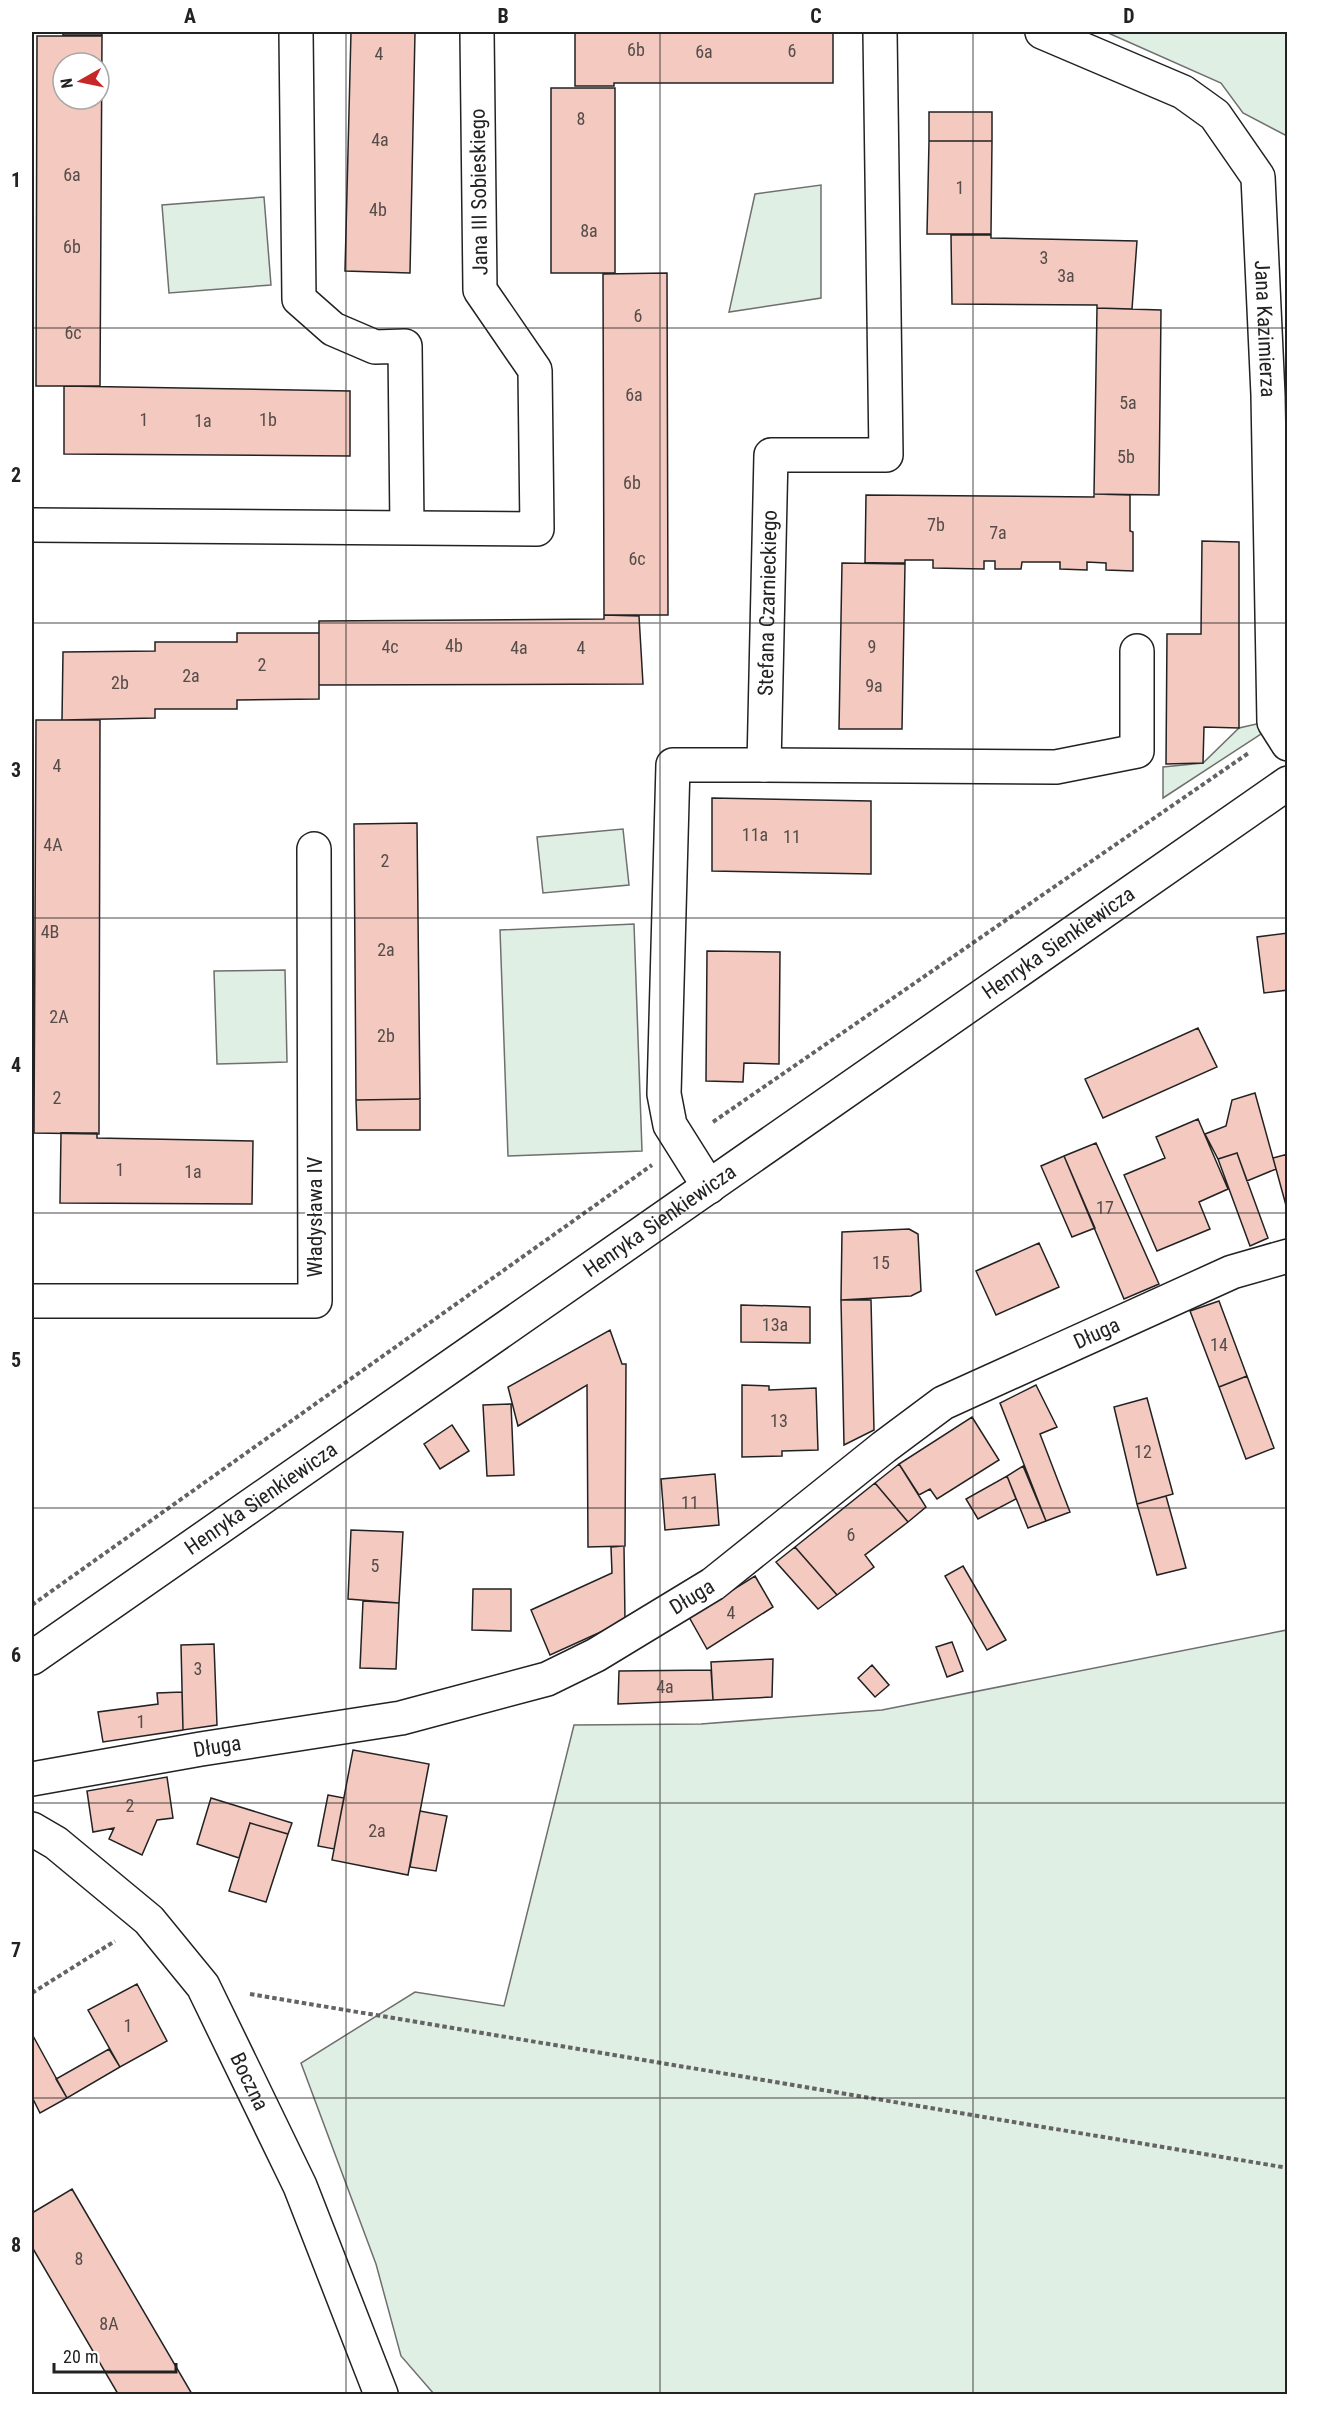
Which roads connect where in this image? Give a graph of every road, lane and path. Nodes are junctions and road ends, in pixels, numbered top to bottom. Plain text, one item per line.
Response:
1 (296, 32) edge
2 (477, 32) edge
3 (880, 32) edge
4 (1042, 32) edge
5 (32, 525) edge
6 (407, 528) junction
7 (1137, 651) dead end
8 (1287, 744) edge
9 (764, 765) junction
10 (1287, 783) edge
11 (314, 849) dead end
12 (709, 1187) junction
13 (1287, 1256) edge
14 (32, 1302) edge
15 (32, 1658) edge
16 (32, 1779) edge
17 (32, 1829) edge
18 (149, 1920) junction
19 (203, 1986) junction
20 (32, 1993) edge
21 (1287, 2168) edge
22 (381, 2394) edge

1 - 6 street
2 - 6 street, Jana III Sobieskiego
3 - 9 street, Stefana Czarnieckiego
4 - 8 street, Jana Kazimierza
5 - 6 street, Jana III Sobieskiego
7 - 9 street
9 - 12 street
10 - 12 street, Henryka Sienkiewicza
11 - 14 street, Władysława IV
12 - 15 street, Henryka Sienkiewicza
13 - 16 street, Długa
17 - 18 street, Boczna
18 - 19 street, Boczna
18 - 20 path
19 - 21 path
19 - 22 street, Boczna

